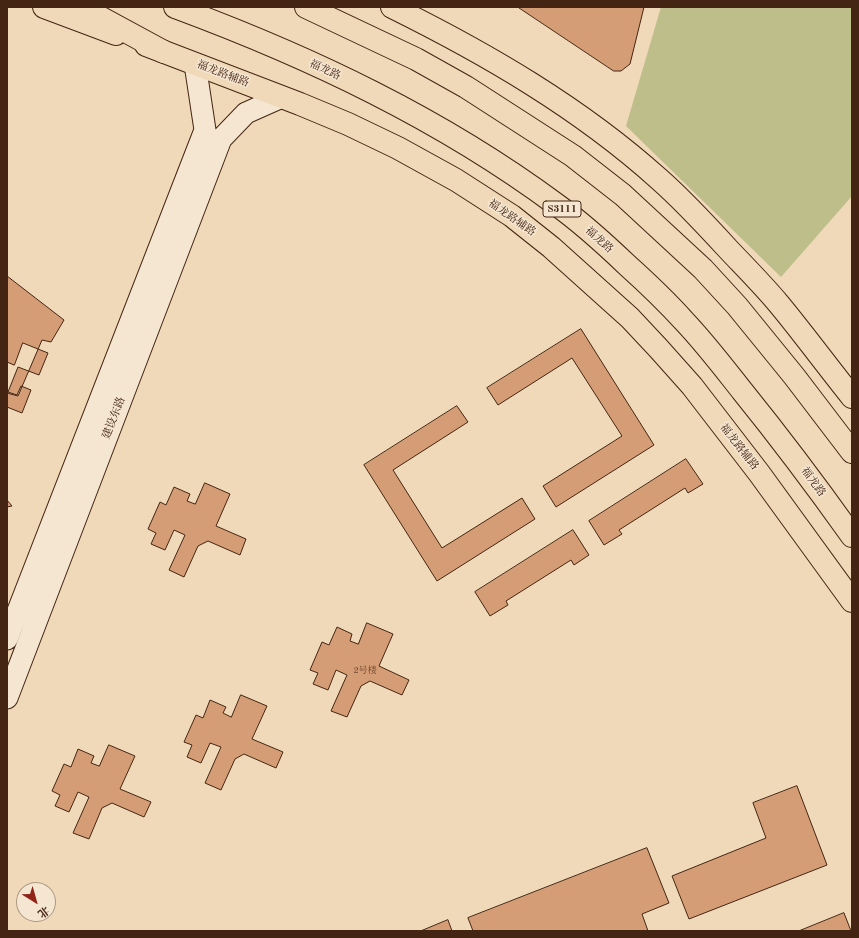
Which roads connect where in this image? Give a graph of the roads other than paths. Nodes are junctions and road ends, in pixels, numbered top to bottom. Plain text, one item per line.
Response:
1 (44, 7) edge
2 (81, 7) edge
3 (175, 7) edge
4 (306, 7) edge
5 (392, 7) edge
6 (164, 52) junction
7 (195, 64) junction
8 (282, 97) junction
9 (213, 135) junction
10 (852, 397) edge
11 (852, 452) edge
12 (852, 536) edge
13 (852, 602) edge
14 (7, 639) edge
15 (7, 698) edge

1 - 6 main road, 福龙路辅路
2 - 6 main road
3 - 12 main road, 福龙路 / S3111
4 - 11 main road
5 - 10 main road
6 - 7 main road, 福龙路辅路
7 - 8 main road, 福龙路辅路
7 - 9 main road
8 - 9 main road
8 - 13 main road, 福龙路辅路
9 - 14 main road, 建设东路
9 - 15 main road, 建设东路

